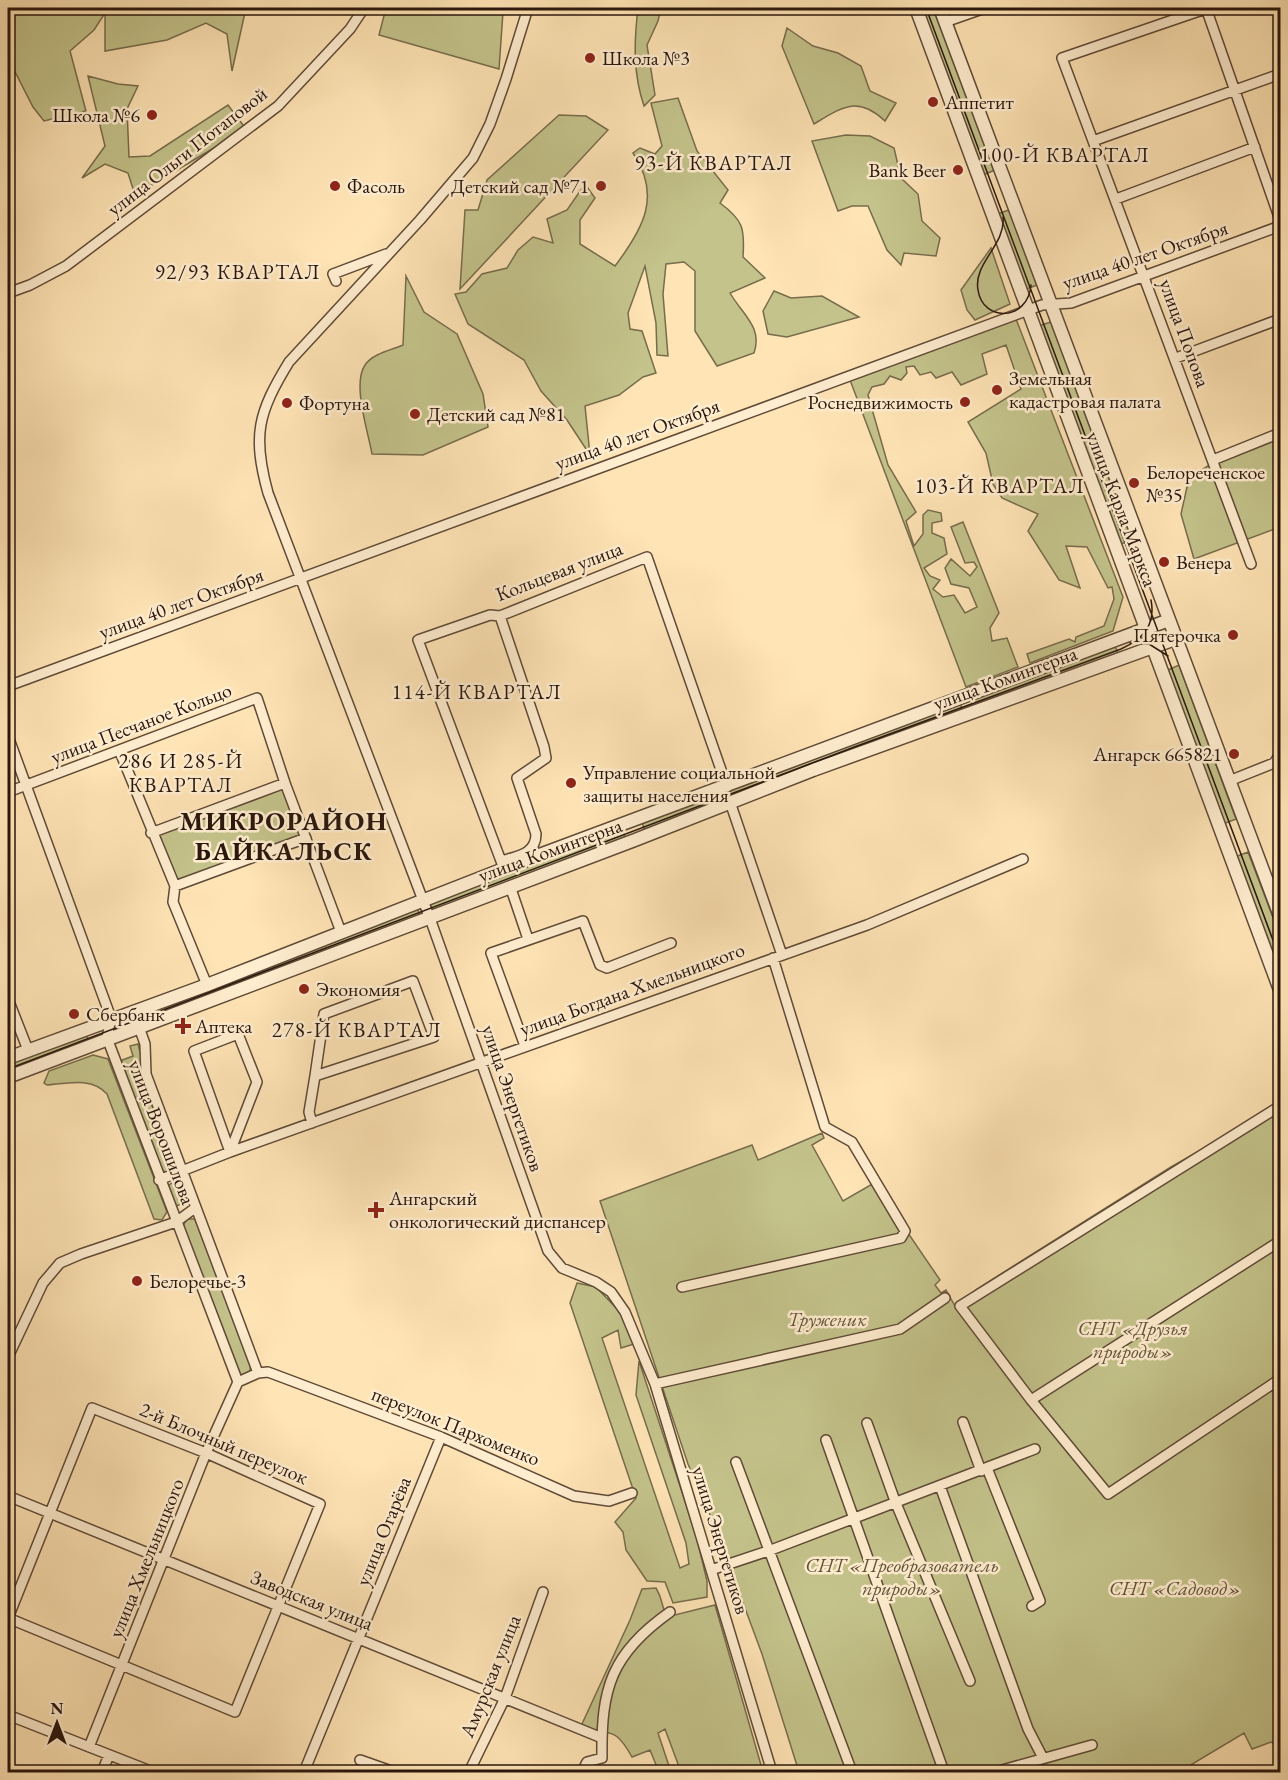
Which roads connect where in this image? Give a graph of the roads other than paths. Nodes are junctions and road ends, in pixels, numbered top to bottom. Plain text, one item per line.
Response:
1 (364, 8) edge
2 (528, 8) edge
3 (916, 8) edge
4 (940, 8) edge
5 (985, 8) edge
6 (1207, 8) edge
7 (945, 22) junction
8 (1281, 74) edge
9 (1234, 91) junction
10 (1093, 141) junction
11 (1255, 147) junction
12 (1116, 199) junction
13 (1281, 220) edge
14 (1281, 226) edge
15 (388, 254) junction
16 (1145, 275) junction
17 (336, 281) dead end
18 (8, 293) edge
19 (1050, 302) junction
20 (1026, 311) junction
21 (1281, 318) edge
22 (1176, 358) junction
23 (1281, 433) edge
24 (1213, 460) junction
25 (1251, 564) dead end
26 (301, 578) junction
27 (500, 616) junction
28 (1168, 620) junction
29 (1146, 627) junction
30 (1175, 639) junction
31 (1153, 647) junction
32 (8, 686) edge
33 (8, 736) edge
34 (120, 752) junction
35 (1281, 755) edge
36 (1229, 781) junction
37 (285, 783) junction
38 (26, 785) junction
39 (727, 787) junction
40 (8, 792) edge
41 (730, 802) junction
42 (151, 833) junction
43 (306, 838) junction
44 (1023, 859) dead end
45 (502, 865) junction
46 (510, 885) junction
47 (175, 886) junction
48 (422, 900) junction
49 (429, 916) junction
50 (1281, 916) edge
51 (341, 932) junction
52 (528, 939) junction
53 (671, 943) dead end
54 (778, 956) junction
55 (207, 985) junction
56 (1281, 990) edge
57 (8, 999) edge
58 (111, 1018) junction
59 (139, 1027) junction
60 (107, 1038) junction
61 (525, 1046) junction
62 (28, 1050) junction
63 (8, 1058) edge
64 (482, 1062) junction
65 (8, 1077) edge
66 (315, 1077) junction
67 (1281, 1106) edge
68 (312, 1123) junction
69 (230, 1152) junction
70 (182, 1171) junction
71 (159, 1180) junction
72 (195, 1208) junction
73 (177, 1222) junction
74 (1281, 1240) edge
75 (682, 1287) dead end
76 (945, 1298) dead end
77 (8, 1357) edge
78 (263, 1373) junction
79 (1281, 1379) edge
80 (238, 1382) junction
81 (655, 1384) junction
82 (1031, 1400) junction
83 (963, 1422) dead end
84 (867, 1423) dead end
85 (441, 1437) junction
86 (826, 1440) dead end
87 (1035, 1449) dead end
88 (206, 1453) junction
89 (736, 1462) dead end
90 (984, 1469) junction
91 (939, 1486) junction
92 (632, 1493) dead end
93 (8, 1496) edge
94 (895, 1501) junction
95 (50, 1512) junction
96 (854, 1518) junction
97 (771, 1550) junction
98 (165, 1558) junction
99 (711, 1570) junction
100 (543, 1592) dead end
101 (276, 1605) junction
102 (1032, 1605) dead end
103 (670, 1612) dead end
104 (8, 1618) edge
105 (359, 1639) junction
106 (122, 1665) junction
107 (970, 1681) dead end
108 (505, 1698) junction
109 (8, 1715) edge
110 (602, 1738) junction
111 (1092, 1745) dead end
112 (89, 1747) junction
113 (109, 1755) junction
114 (1043, 1758) junction
115 (360, 1760) dead end
116 (102, 1773) edge
117 (153, 1773) edge
118 (304, 1773) edge
119 (394, 1773) edge
120 (469, 1773) edge
121 (582, 1773) edge
122 (772, 1773) edge
123 (852, 1773) edge
124 (944, 1773) edge
125 (995, 1773) edge

1 - 18 street, улица Ольги Потаповой
2 - 15 street, улица Энергетиков
3 - 20 street, улица Карла Маркса
4 - 7 street, улица Карла Маркса
5 - 7 street
6 - 9 street
6 - 10 street, улица Попова
7 - 19 street, улица Карла Маркса
8 - 9 street
9 - 10 street
9 - 11 street
10 - 12 street, улица Попова
11 - 12 street
11 - 13 street
12 - 16 street, улица Попова
14 - 16 street, улица 40 лет Октября
15 - 17 street
15 - 26 street, улица Энергетиков
16 - 19 street, улица 40 лет Октября
16 - 22 street, улица Попова
19 - 20 street, улица 40 лет Октября
19 - 28 street, улица Карла Маркса
20 - 26 street, улица 40 лет Октября
20 - 29 street, улица Карла Маркса
21 - 22 street
22 - 24 street, улица Попова
23 - 24 street
24 - 25 street, улица Попова
26 - 32 street, улица 40 лет Октября
26 - 48 street, улица Энергетиков
27 - 39 street, Кольцевая улица
27 - 45 street
27 - 45 street, Кольцевая улица
28 - 29 street, улица Коминтерна
28 - 30 street, улица Карла Маркса
29 - 31 street, улица Карла Маркса
29 - 39 street, улица Коминтерна
30 - 31 street, улица Коминтерна
30 - 36 street, улица Карла Маркса
31 - 41 street, улица Коминтерна
31 - 56 street, улица Карла Маркса
33 - 38 street
34 - 37 street, улица Песчаное Кольцо
34 - 38 street, улица Песчаное Кольцо
34 - 42 street
35 - 36 street
36 - 50 street, улица Карла Маркса
37 - 42 street
37 - 43 street, улица Песчаное Кольцо
38 - 40 street, улица Песчаное Кольцо
38 - 58 street
39 - 45 street, улица Коминтерна
41 - 46 street, улица Коминтерна
41 - 54 street
42 - 47 street
43 - 47 street
43 - 51 street, улица Песчаное Кольцо
44 - 54 street, улица Богдана Хмельницкого
45 - 48 street, улица Коминтерна
46 - 49 street, улица Коминтерна
46 - 52 street
47 - 55 street
48 - 49 street, улица Энергетиков
48 - 51 street, улица Коминтерна
49 - 59 street, улица Коминтерна
49 - 64 street, улица Энергетиков
51 - 55 street, улица Коминтерна
52 - 53 street
52 - 61 street
54 - 61 street, улица Богдана Хмельницкого
54 - 75 street
55 - 58 street, улица Коминтерна
57 - 62 street
58 - 59 street
58 - 60 street
58 - 62 street, улица Коминтерна
59 - 60 street, улица Коминтерна
59 - 70 street, улица Ворошилова
60 - 65 street, улица Коминтерна
60 - 71 street, улица Ворошилова
61 - 64 street, улица Богдана Хмельницкого
62 - 63 street, улица Коминтерна
64 - 68 street, улица Богдана Хмельницкого
64 - 81 street, улица Энергетиков
66 - 66 street
66 - 68 street
67 - 82 street
68 - 69 street, улица Богдана Хмельницкого
69 - 69 street
69 - 70 street, улица Богдана Хмельницкого
70 - 71 street, улица Богдана Хмельницкого
70 - 72 street, улица Ворошилова
71 - 73 street, улица Ворошилова
72 - 73 street
72 - 78 street, улица Ворошилова
73 - 77 street, улица Ворошилова
73 - 80 street
74 - 82 street
76 - 81 street
78 - 80 street
78 - 85 street, переулок Пархоменко
79 - 82 street
80 - 88 street, улица Хмельницкого
81 - 99 street, улица Энергетиков
83 - 90 street
84 - 94 street
85 - 92 street, переулок Пархоменко
85 - 105 street, улица Огарёва
86 - 96 street
87 - 90 street
88 - 95 street, 2-й Блочный переулок
88 - 98 street, улица Хмельницкого
88 - 101 street, 2-й Блочный переулок
89 - 97 street
90 - 91 street
90 - 102 street
91 - 94 street
91 - 114 street
93 - 95 street, Заводская улица
94 - 96 street
94 - 107 street
95 - 98 street, Заводская улица
95 - 104 street
96 - 97 street
96 - 124 street
97 - 99 street
97 - 123 street
98 - 101 street, Заводская улица
98 - 106 street, улица Хмельницкого
99 - 122 street, улица Энергетиков
100 - 108 street, Амурская улица
101 - 105 street, Заводская улица
101 - 106 street, 2-й Блочный переулок
103 - 110 street
104 - 106 street
105 - 108 street, Заводская улица
105 - 118 street, улица Огарёва
106 - 112 street, улица Хмельницкого
108 - 110 street, Заводская улица
108 - 120 street, Амурская улица
109 - 112 street
110 - 121 street
111 - 114 street
112 - 113 street
113 - 116 street
113 - 117 street
114 - 125 street
115 - 119 street

